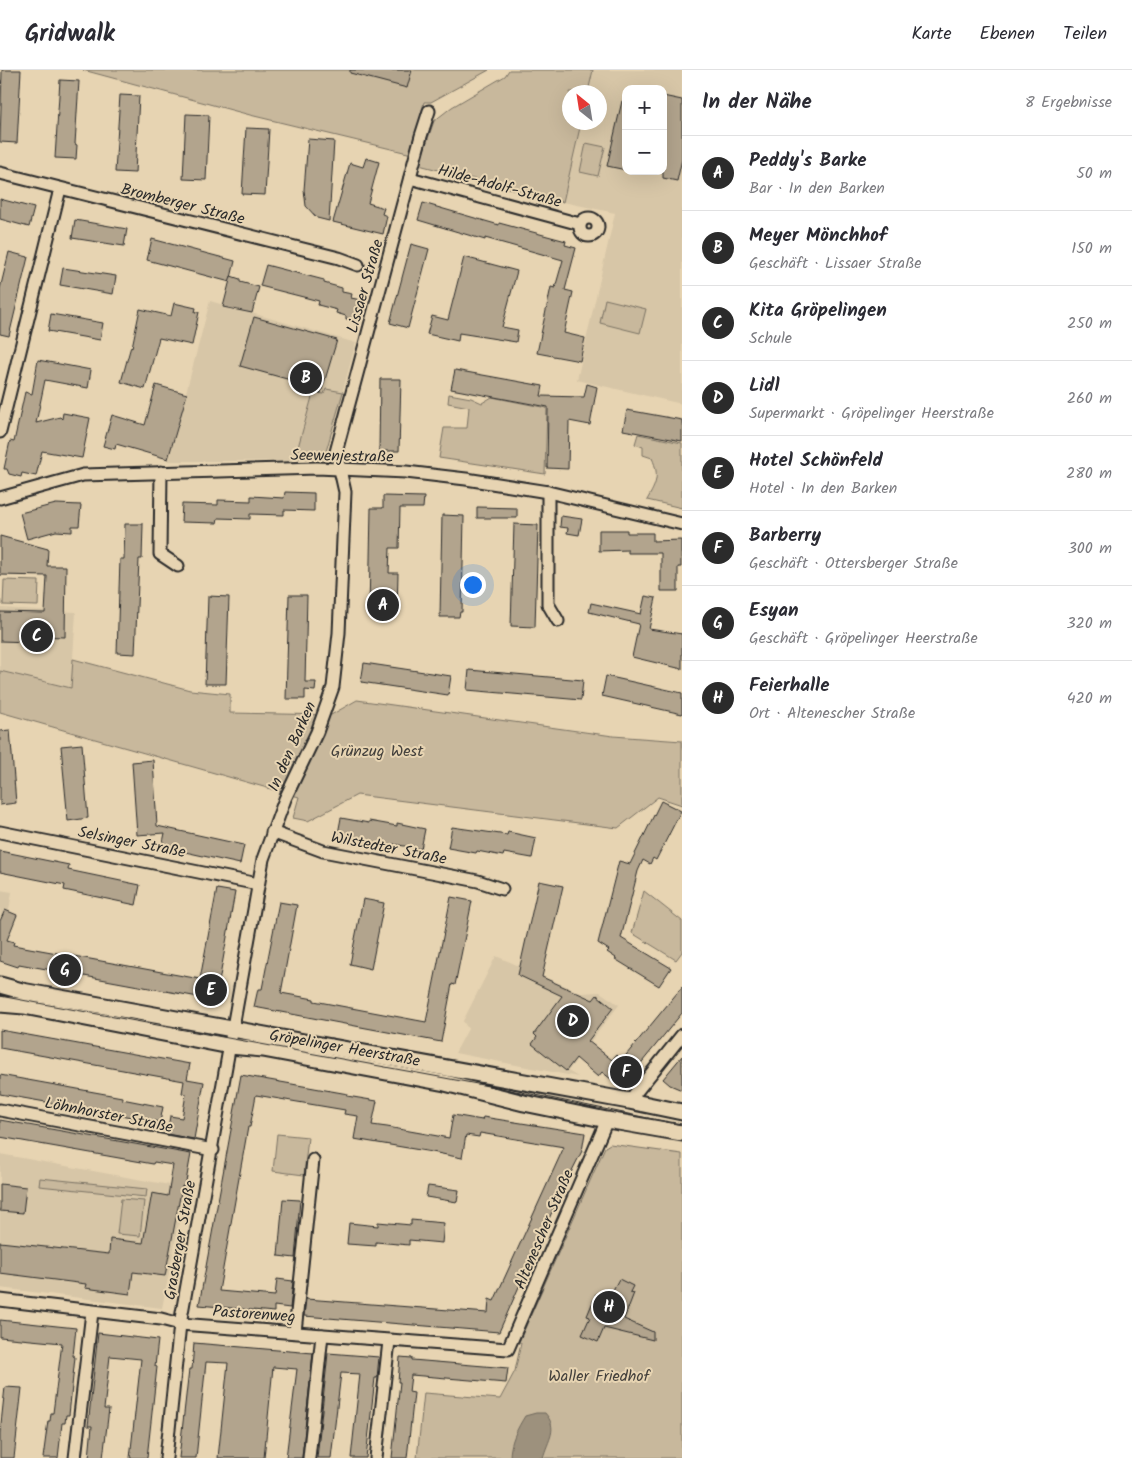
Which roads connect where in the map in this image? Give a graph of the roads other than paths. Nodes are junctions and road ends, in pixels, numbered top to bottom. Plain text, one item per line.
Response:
1 (430, 111) dead end
2 (0, 173) edge
3 (410, 178) junction
4 (60, 189) junction
5 (580, 224) dead end
6 (358, 265) dead end
7 (0, 432) edge
8 (340, 471) junction
9 (161, 472) junction
10 (548, 492) junction
11 (0, 498) edge
12 (682, 524) edge
13 (178, 566) dead end
14 (558, 621) dead end
15 (0, 832) edge
16 (272, 832) junction
17 (258, 884) junction
18 (502, 889) dead end
19 (0, 985) edge
20 (0, 1004) edge
21 (232, 1029) junction
22 (682, 1035) edge
23 (230, 1046) junction
24 (629, 1100) junction
25 (0, 1110) edge
26 (682, 1112) edge
27 (607, 1120) junction
28 (682, 1133) edge
29 (212, 1150) junction
30 (313, 1160) dead end
31 (0, 1300) edge
32 (92, 1312) junction
33 (180, 1324) junction
34 (295, 1332) junction
35 (322, 1335) junction
36 (389, 1341) junction
37 (508, 1349) joint
38 (75, 1458) edge
39 (166, 1458) edge
40 (309, 1458) edge
41 (376, 1458) edge

1 - 3 street, Lissaer Straße
2 - 4 street, Bromberger Straße
3 - 5 street, Hilde-Adolf-Straße
3 - 8 street, Lissaer Straße
4 - 6 street, Bromberger Straße
4 - 7 street
8 - 9 street, Seewenjestraße
8 - 10 street, Seewenjestraße
8 - 16 street, In den Barken
9 - 11 street, Seewenjestraße
9 - 13 street
10 - 12 street, Seewenjestraße
10 - 14 street
15 - 17 street, Selsinger Straße
16 - 17 street, In den Barken
16 - 18 street, Wilstedter Straße
17 - 21 street, In den Barken
19 - 21 main road, Gröpelinger Heerstraße
20 - 23 main road, Gröpelinger Heerstraße
21 - 23 street, Grasberger Straße
21 - 24 main road, Gröpelinger Heerstraße
22 - 24 street
23 - 27 main road, Gröpelinger Heerstraße
23 - 29 street, Grasberger Straße
24 - 26 main road, Gröpelinger Heerstraße
25 - 29 street, Löhnhorster Straße
27 - 28 main road, Gröpelinger Heerstraße
27 - 37 street, Altenescher Straße
29 - 33 street, Grasberger Straße
30 - 34 street
31 - 32 street, Pastorenweg
32 - 33 street, Pastorenweg
32 - 38 street
33 - 34 street, Pastorenweg
33 - 39 street, Grasberger Straße
34 - 35 street, Pastorenweg
35 - 36 street, Pastorenweg
35 - 40 street
36 - 37 street, Pastorenweg
36 - 41 street

